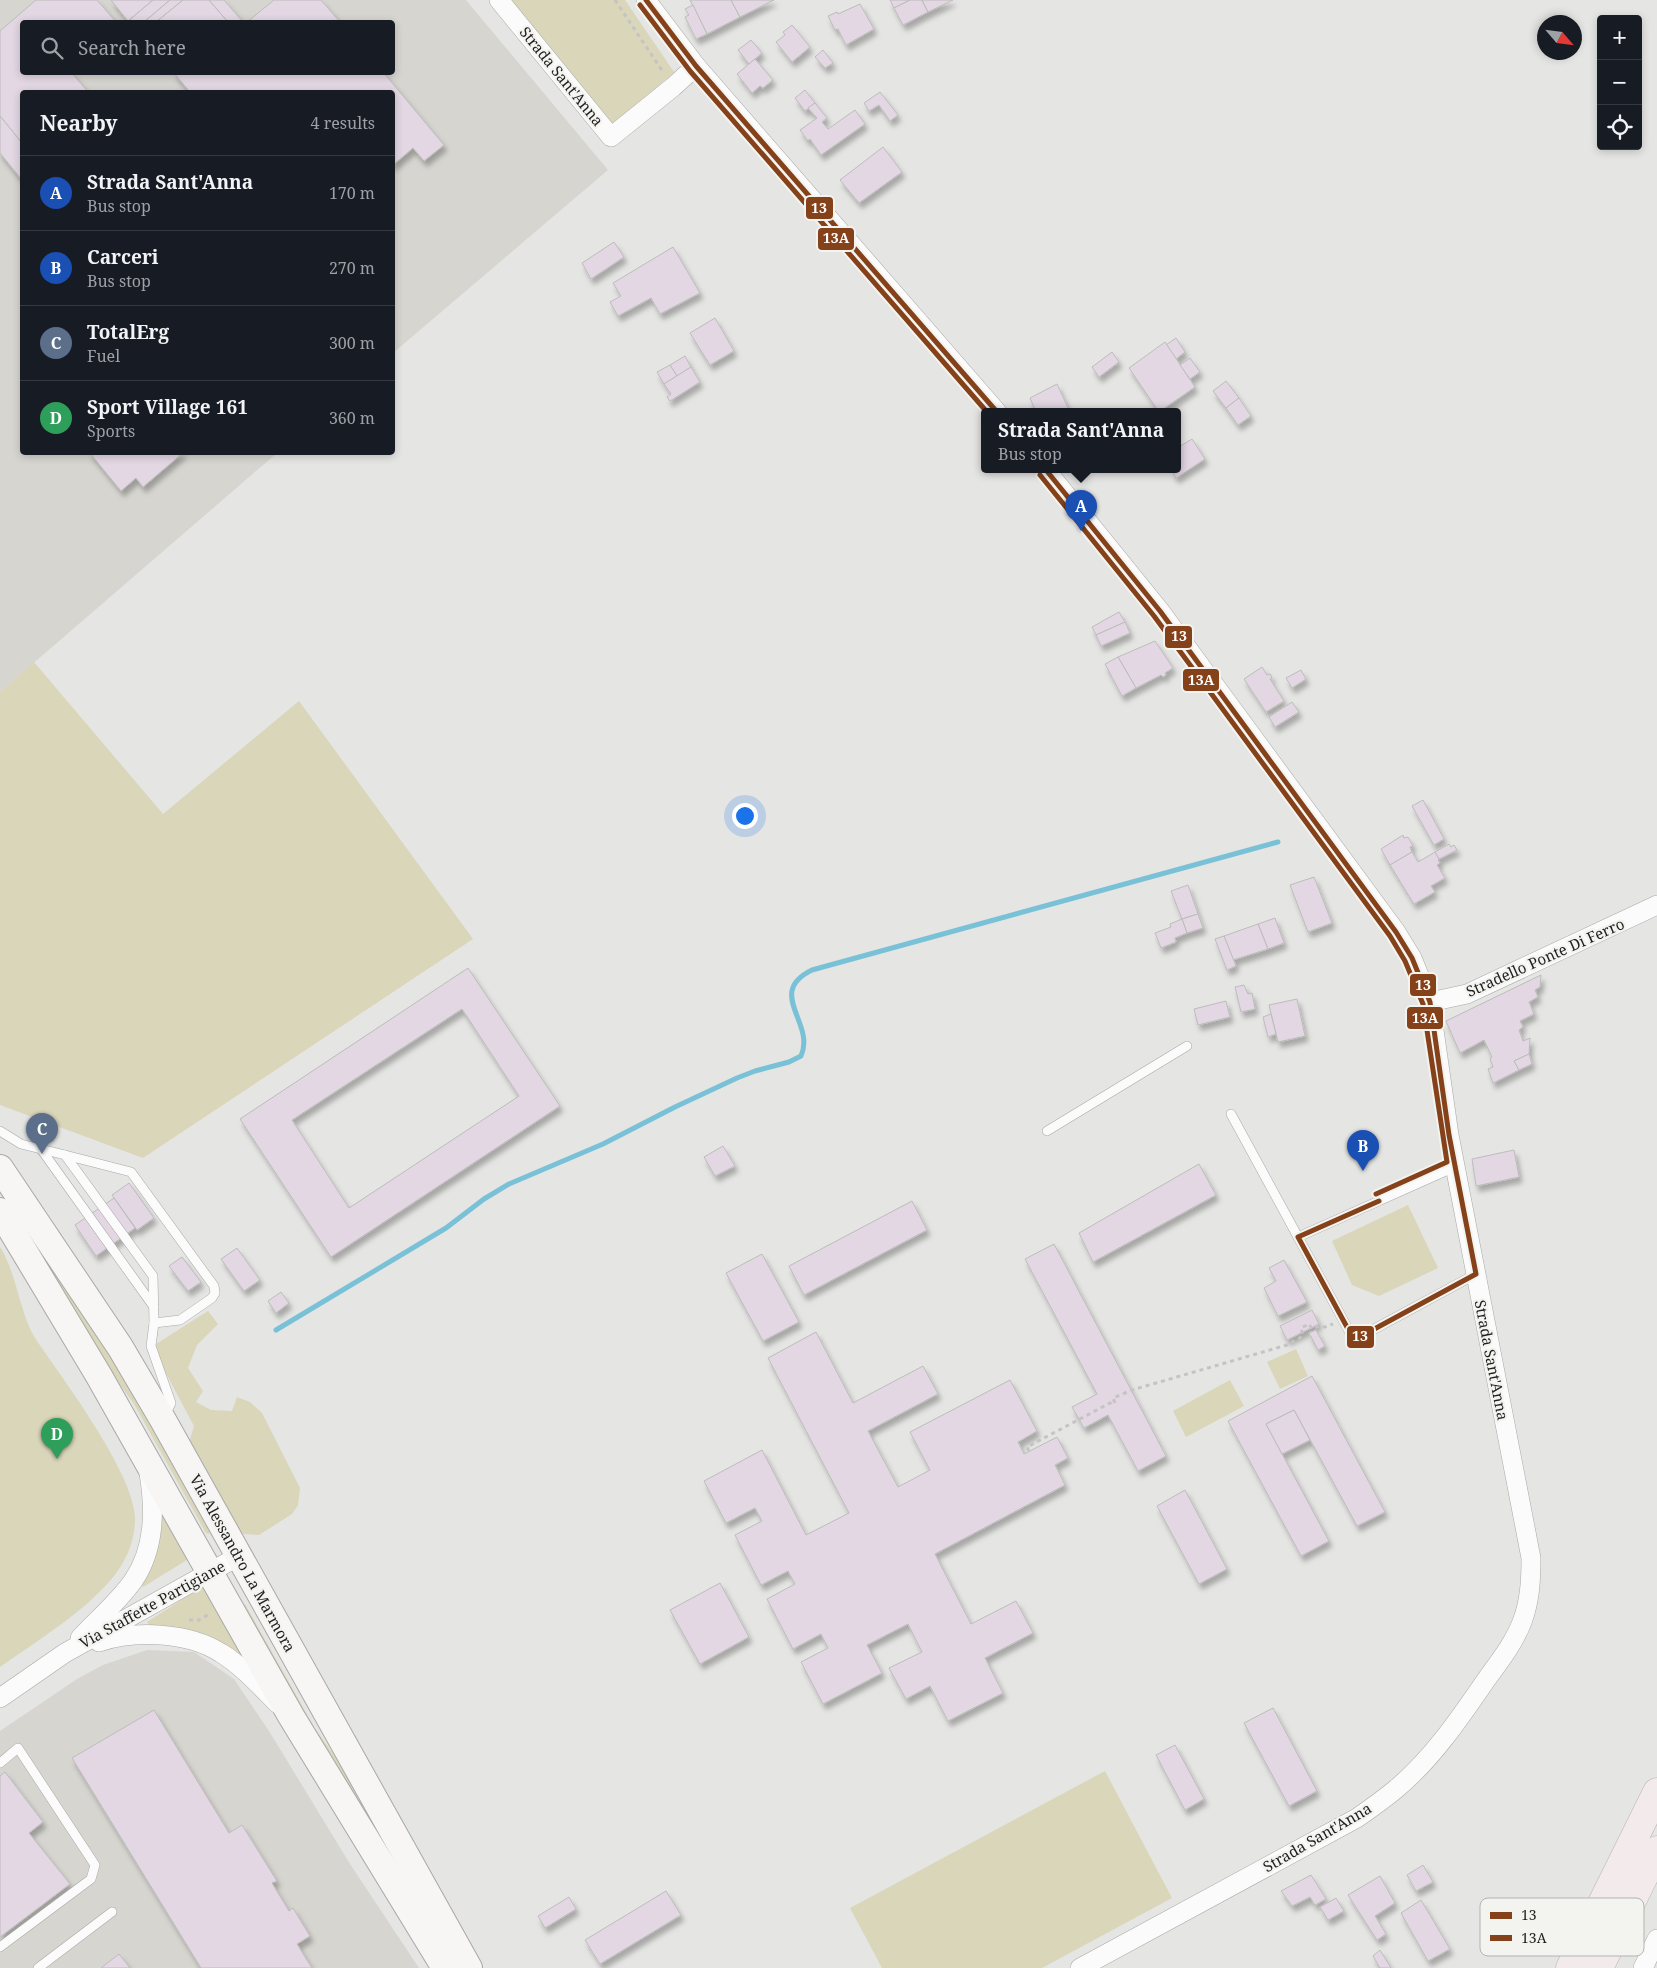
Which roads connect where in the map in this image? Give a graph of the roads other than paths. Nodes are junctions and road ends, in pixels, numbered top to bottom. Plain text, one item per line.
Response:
1 (499, 0) edge
2 (650, 1) edge
3 (696, 66) junction
4 (994, 408) edge
5 (1048, 473) edge
6 (1657, 906) edge
7 (1430, 1002) junction
8 (1187, 1046) dead end
9 (1231, 1114) dead end
10 (0, 1131) edge
11 (1047, 1131) dead end
12 (41, 1149) junction
13 (65, 1155) junction
14 (1456, 1167) junction
15 (0, 1168) edge
16 (0, 1211) edge
17 (1298, 1237) junction
18 (1476, 1274) junction
19 (154, 1308) junction
20 (154, 1323) junction
21 (163, 1420) junction
22 (148, 1464) junction
23 (239, 1556) junction
24 (211, 1572) junction
25 (65, 1653) junction
26 (0, 1698) edge
27 (291, 1716) junction
28 (0, 1763) edge
29 (1657, 1792) edge
30 (1657, 1850) edge
31 (1605, 1898) edge
32 (1633, 1898) edge
33 (112, 1912) dead end
34 (1657, 1939) edge
35 (0, 1947) edge
36 (1576, 1956) edge
37 (1605, 1956) edge
38 (38, 1968) edge
39 (445, 1968) edge
40 (469, 1968) edge
41 (1080, 1968) edge
42 (1570, 1968) edge
43 (1599, 1968) edge
44 (1642, 1968) edge

1 - 3 street, Strada Sant'Anna
2 - 3 street
3 - 4 street
5 - 7 street, Strada Sant'Anna
6 - 7 street, Stradello Ponte Di Ferro
7 - 14 street, Strada Sant'Anna
8 - 11 lane
9 - 17 lane
10 - 12 lane
12 - 13 lane
12 - 19 lane
13 - 19 lane
13 - 20 lane
14 - 17 lane
14 - 18 street, Strada Sant'Anna
15 - 21 main road, Via Alessandro La Marmora
16 - 22 main road
17 - 18 lane
18 - 41 street, Strada Sant'Anna
19 - 20 lane
20 - 21 lane
21 - 23 main road, Via Alessandro La Marmora
22 - 24 main road
22 - 25 street
23 - 24 street, Via Staffette Partigiane
23 - 40 main road, Via Alessandro La Marmora
24 - 25 street, Via Staffette Partigiane
24 - 27 main road
25 - 26 street, Via Staffette Partigiane
25 - 27 street, Via Staffette Partigiane
27 - 39 main road
28 - 35 lane
29 - 31 highway
30 - 32 highway
33 - 38 lane
34 - 44 street
36 - 42 highway
37 - 43 highway

